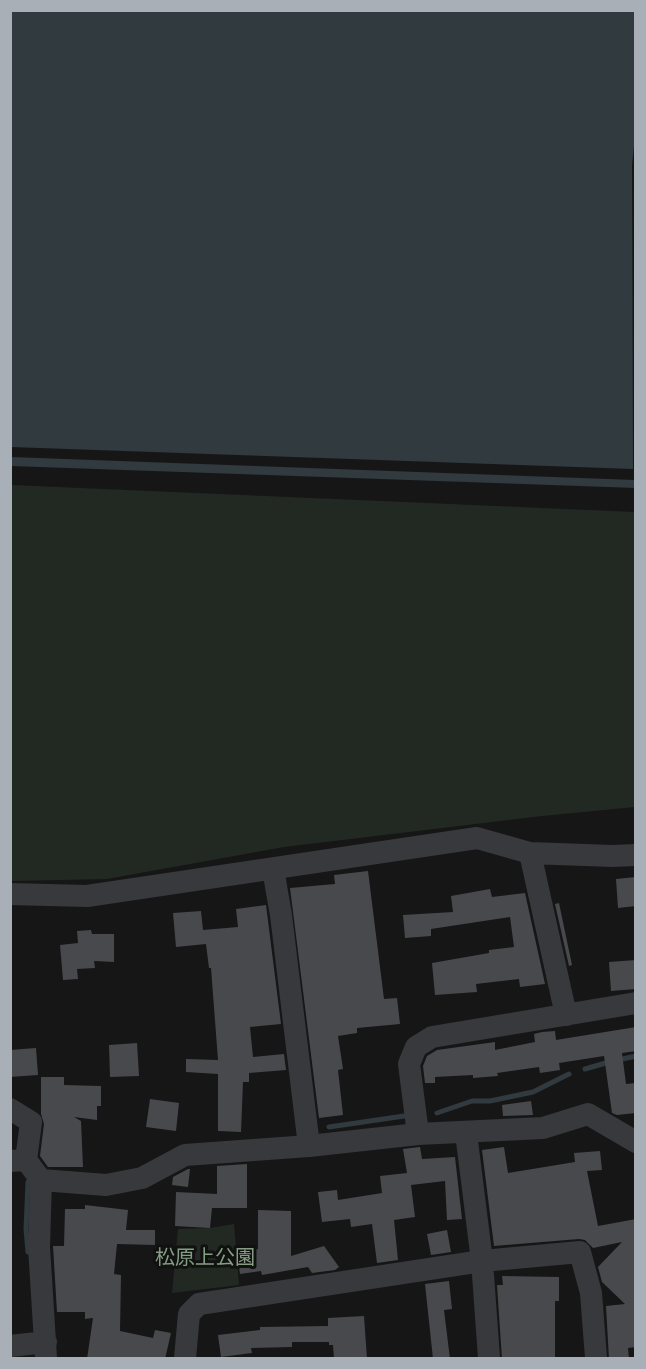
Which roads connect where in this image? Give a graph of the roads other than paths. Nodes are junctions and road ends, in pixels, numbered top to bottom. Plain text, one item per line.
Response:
1 (530, 853) junction
2 (636, 855) edge
3 (273, 869) junction
4 (10, 894) edge
5 (636, 1003) edge
6 (566, 1015) junction
7 (10, 1109) edge
8 (466, 1133) junction
9 (418, 1134) junction
10 (636, 1142) edge
11 (309, 1146) junction
12 (18, 1160) edge
13 (41, 1180) junction
14 (482, 1261) junction
15 (10, 1346) edge
16 (46, 1350) edge
17 (185, 1359) edge
18 (489, 1359) edge
19 (596, 1359) edge

1 - 2 street
1 - 3 street
1 - 6 street
3 - 4 street
3 - 11 street
5 - 6 street
6 - 9 street
7 - 12 street
8 - 9 street
8 - 10 street
8 - 14 street
9 - 11 street
11 - 13 street
12 - 13 street
13 - 16 street
14 - 17 street
14 - 18 street
14 - 19 street
15 - 16 street

